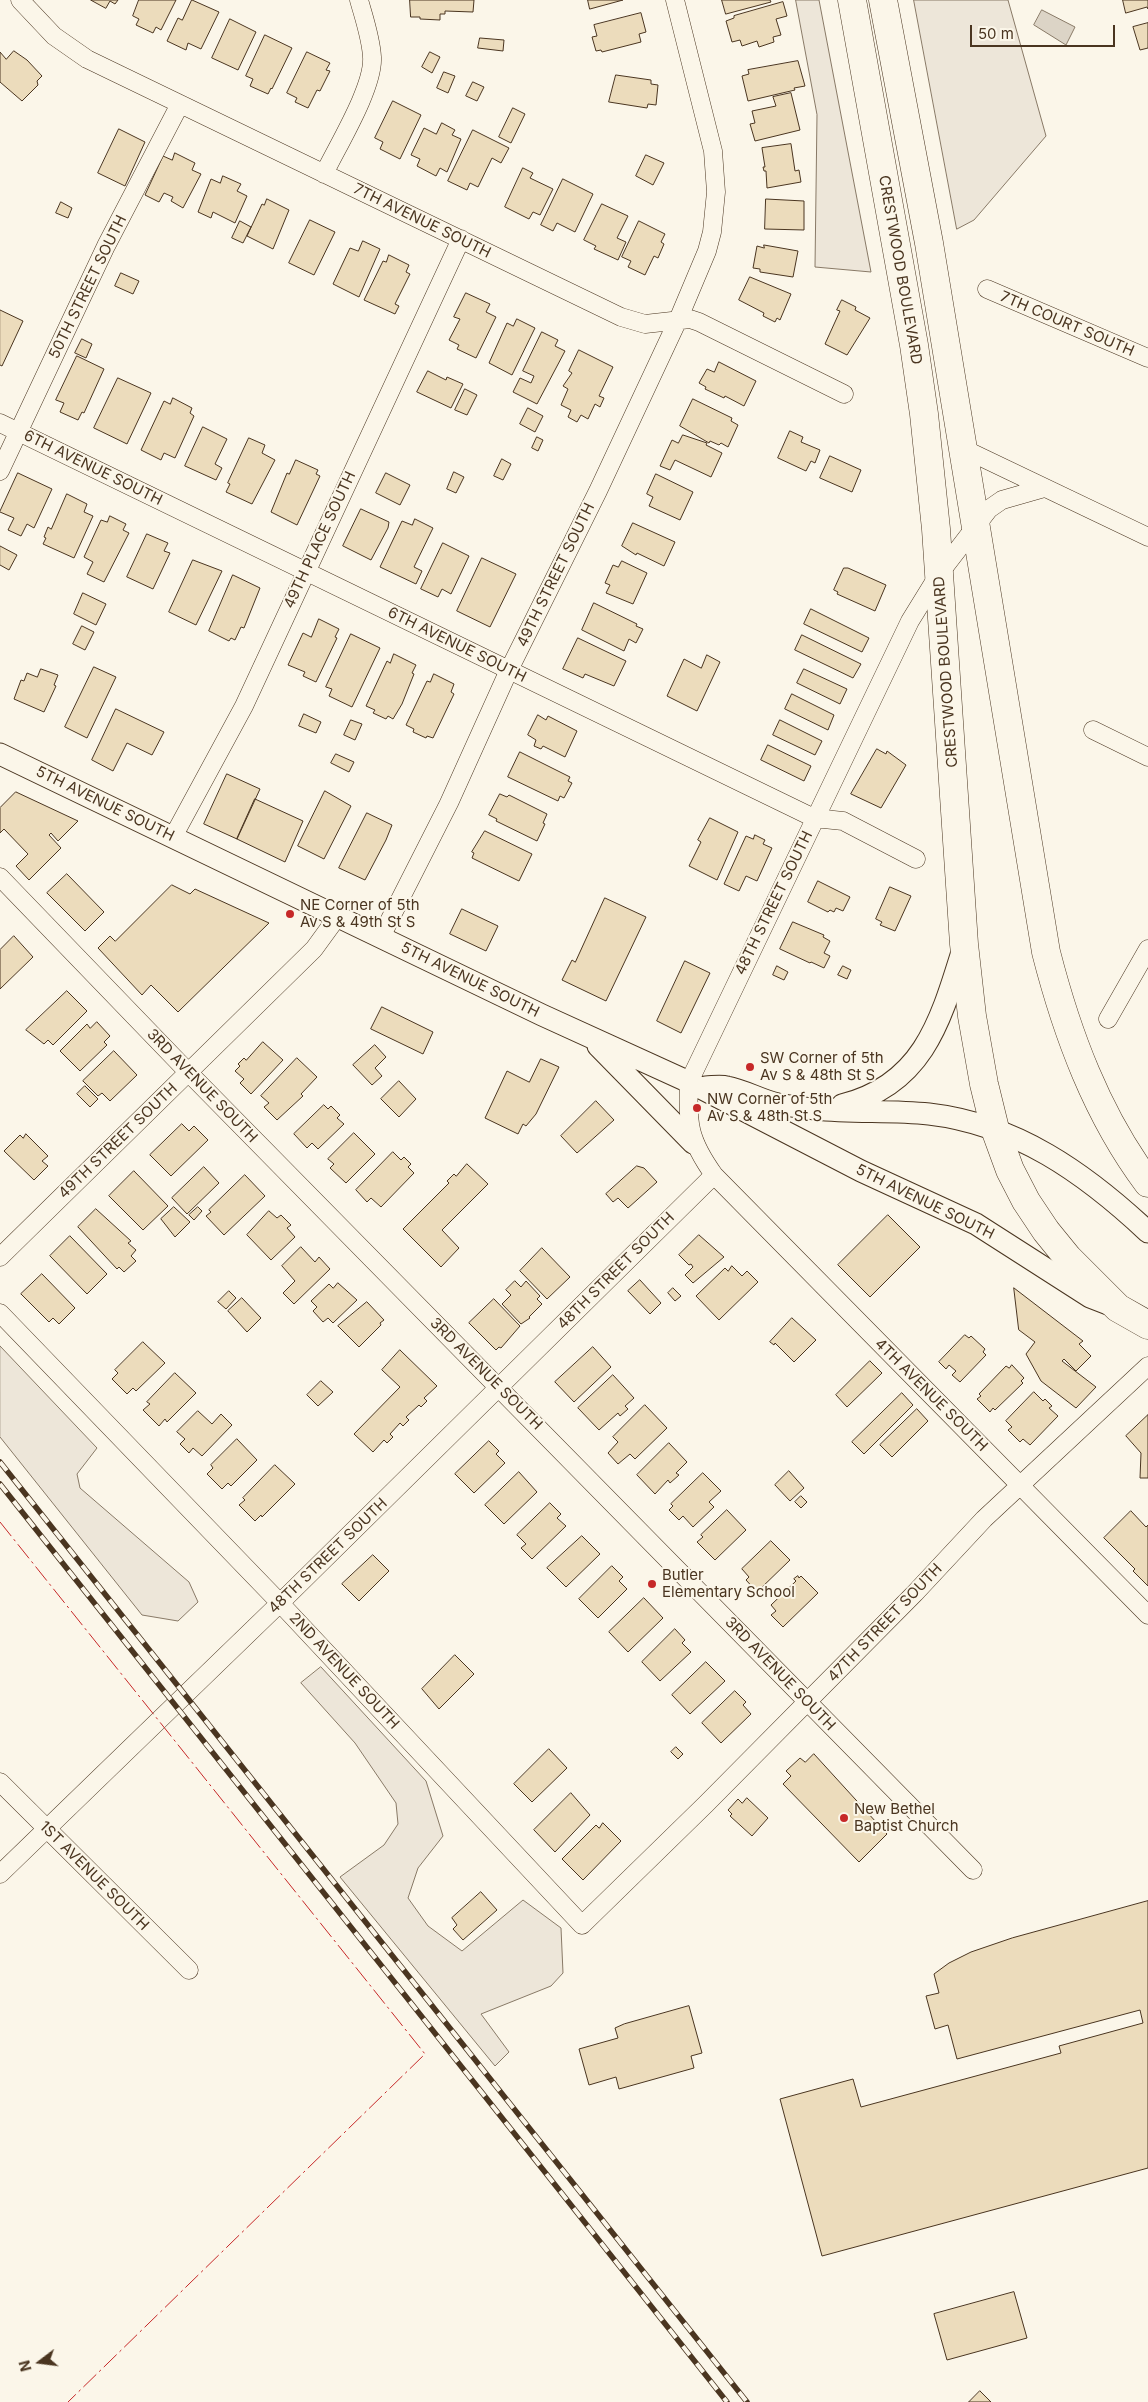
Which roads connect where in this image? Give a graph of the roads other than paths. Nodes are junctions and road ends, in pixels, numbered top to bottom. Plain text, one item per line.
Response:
1 (20, 0) edge
2 (359, 0) edge
3 (674, 0) edge
4 (852, 0) edge
5 (883, 0) edge
6 (180, 104) junction
7 (324, 174) junction
8 (461, 239) junction
9 (987, 289) dead end
10 (678, 320) junction
11 (1148, 358) edge
12 (844, 394) dead end
13 (0, 423) edge
14 (19, 432) junction
15 (964, 449) junction
16 (0, 471) edge
17 (1044, 488) junction
18 (976, 528) junction
19 (1148, 537) edge
20 (305, 571) junction
21 (939, 574) junction
22 (509, 670) junction
23 (1093, 730) dead end
24 (0, 754) edge
25 (1148, 757) edge
26 (814, 818) junction
27 (173, 838) junction
28 (916, 858) dead end
29 (0, 877) edge
30 (338, 916) junction
31 (381, 937) junction
32 (964, 944) junction
33 (1148, 949) edge
34 (1108, 1019) dead end
35 (589, 1037) junction
36 (188, 1072) junction
37 (693, 1084) junction
38 (816, 1109) junction
39 (995, 1130) junction
40 (693, 1143) junction
41 (714, 1175) junction
42 (1148, 1183) edge
43 (1148, 1232) edge
44 (0, 1257) edge
45 (1118, 1308) junction
46 (0, 1313) edge
47 (1148, 1325) edge
48 (1148, 1366) edge
49 (499, 1388) junction
50 (1020, 1486) junction
51 (280, 1603) junction
52 (1148, 1615) edge
53 (808, 1701) junction
54 (0, 1782) edge
55 (47, 1830) junction
56 (973, 1870) dead end
57 (0, 1874) edge
58 (582, 1925) joint
59 (189, 1970) dead end

1 - 6 street, 7TH AVENUE SOUTH
2 - 7 street
3 - 10 street, 49TH STREET SOUTH
4 - 21 main road, CRESTWOOD BOULEVARD
5 - 15 main road
6 - 7 street, 7TH AVENUE SOUTH
6 - 14 street, 50TH STREET SOUTH
7 - 8 street, 7TH AVENUE SOUTH
8 - 10 street, 7TH AVENUE SOUTH
8 - 20 street, 49TH PLACE SOUTH
9 - 11 street, 7TH COURT SOUTH
10 - 12 street, 7TH AVENUE SOUTH
10 - 22 street, 49TH STREET SOUTH
13 - 14 street, 6TH AVENUE SOUTH
14 - 16 street, 50TH STREET SOUTH
14 - 20 street, 6TH AVENUE SOUTH
15 - 17 street
15 - 18 main road
17 - 18 street
17 - 19 street
18 - 21 street, 48TH STREET SOUTH
18 - 42 main road
20 - 22 street, 6TH AVENUE SOUTH
20 - 27 street, 49TH PLACE SOUTH
21 - 26 street, 48TH STREET SOUTH
21 - 32 main road, CRESTWOOD BOULEVARD
22 - 26 street, 6TH AVENUE SOUTH
22 - 31 street, 49TH STREET SOUTH
23 - 25 street
24 - 27 street, 5TH AVENUE SOUTH
26 - 28 street, 6TH AVENUE SOUTH
26 - 37 street, 48TH STREET SOUTH
27 - 30 street, 5TH AVENUE SOUTH
29 - 36 street, 3RD AVENUE SOUTH
30 - 31 street, 5TH AVENUE SOUTH
30 - 36 street, 49TH STREET SOUTH
31 - 35 street, 5TH AVENUE SOUTH
32 - 38 street
32 - 39 main road, CRESTWOOD BOULEVARD
33 - 34 street
35 - 37 street, 5TH AVENUE SOUTH
35 - 40 street
36 - 44 street, 49TH STREET SOUTH
36 - 49 street, 3RD AVENUE SOUTH
37 - 38 street, 5TH AVENUE SOUTH
37 - 40 street, 48TH STREET SOUTH
37 - 45 street, 5TH AVENUE SOUTH
38 - 39 street, 5TH AVENUE SOUTH
39 - 43 street, 5TH AVENUE SOUTH
39 - 45 main road, CRESTWOOD BOULEVARD
40 - 41 street, 48TH STREET SOUTH
41 - 49 street, 48TH STREET SOUTH
41 - 50 street, 4TH AVENUE SOUTH
45 - 47 main road, 5TH AVENUE SOUTH
46 - 51 street, 2ND AVENUE SOUTH
48 - 50 street, 47TH STREET SOUTH
49 - 51 street, 48TH STREET SOUTH
49 - 53 street, 3RD AVENUE SOUTH
50 - 52 street, 4TH AVENUE SOUTH
50 - 53 street, 47TH STREET SOUTH
51 - 55 street, 48TH STREET SOUTH
51 - 58 street, 2ND AVENUE SOUTH
53 - 56 street, 3RD AVENUE SOUTH
53 - 58 street, 47TH STREET SOUTH
54 - 55 street, 1ST AVENUE SOUTH
55 - 57 street, 48TH STREET SOUTH
55 - 59 street, 1ST AVENUE SOUTH

